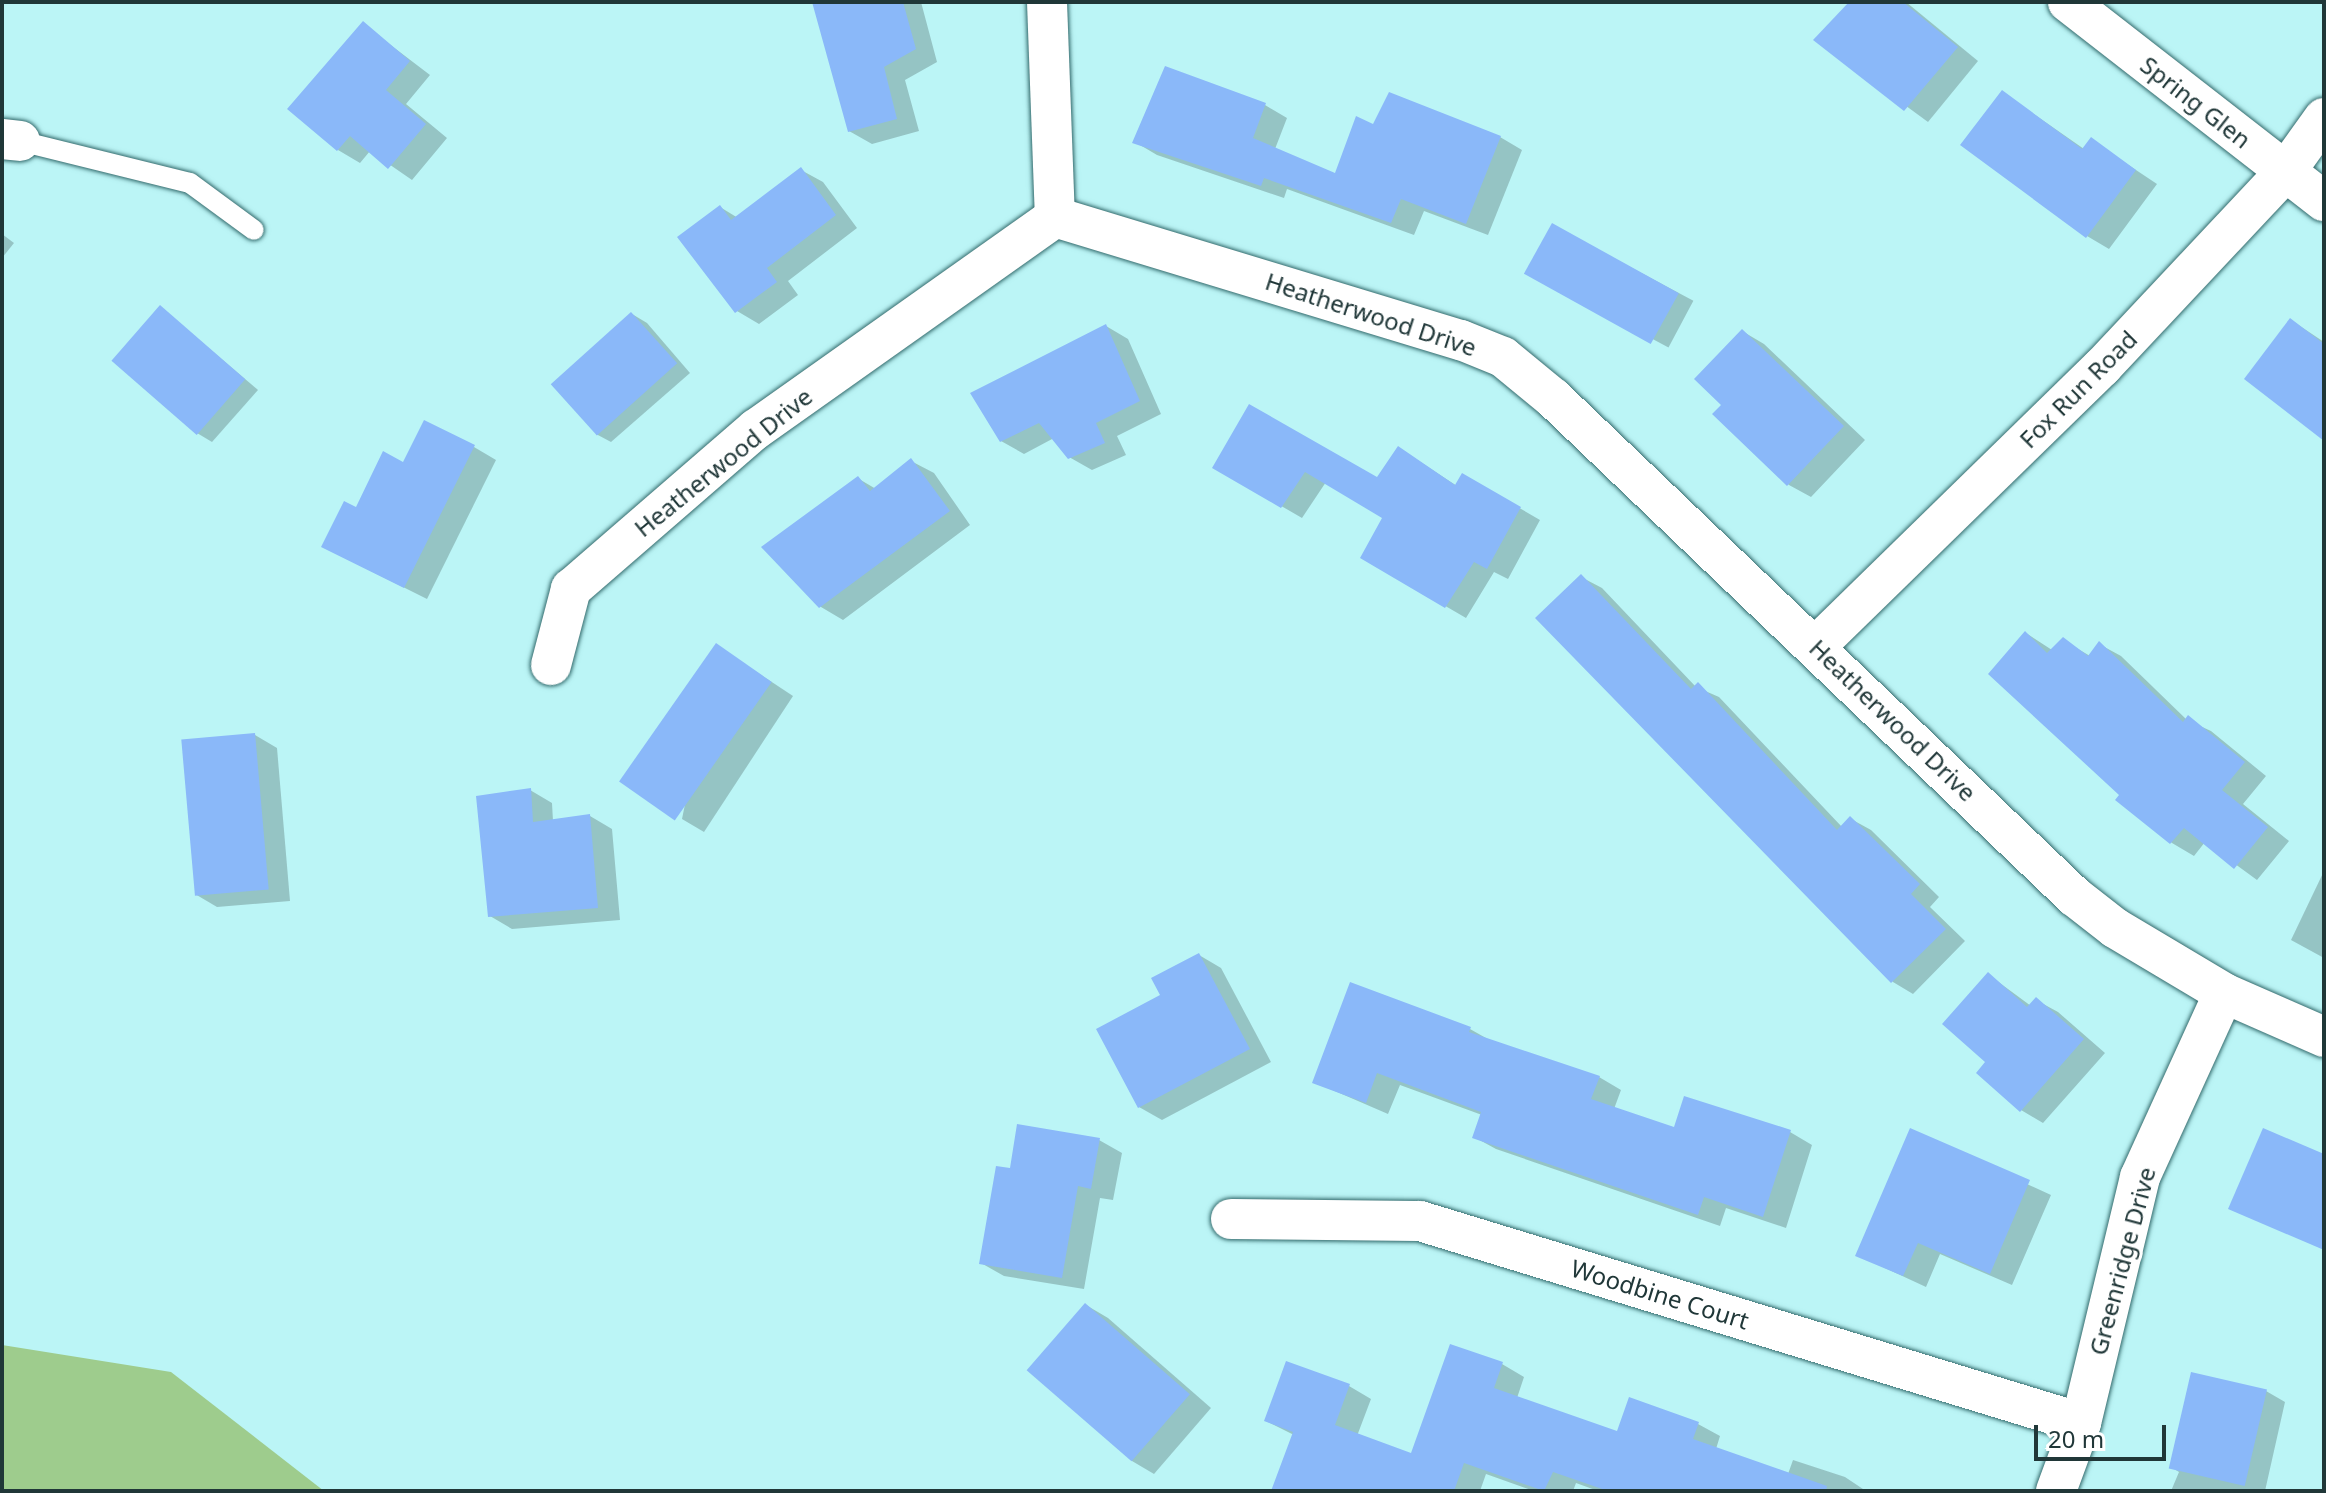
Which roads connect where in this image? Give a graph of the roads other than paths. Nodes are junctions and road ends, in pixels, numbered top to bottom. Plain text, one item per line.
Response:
1 (1047, 2) edge
2 (2068, 2) edge
3 (2324, 118) edge
4 (11, 140) edge
5 (2286, 171) junction
6 (2324, 201) edge
7 (1055, 217) junction
8 (254, 230) dead end
9 (1816, 646) junction
10 (551, 665) dead end
11 (2224, 993) junction
12 (2324, 1037) edge
13 (1231, 1219) dead end
14 (2081, 1423) junction
15 (2056, 1491) edge

1 - 7 street
2 - 5 street, Spring Glen
3 - 5 street, Fox Run Road
4 - 8 lane
5 - 6 street, Spring Glen
5 - 9 street, Fox Run Road
7 - 9 street, Heatherwood Drive
7 - 10 street, Heatherwood Drive
9 - 11 street, Heatherwood Drive
11 - 12 street, Heatherwood Drive
11 - 14 street, Greenridge Drive
13 - 14 street, Woodbine Court
14 - 15 street, Greenridge Drive

